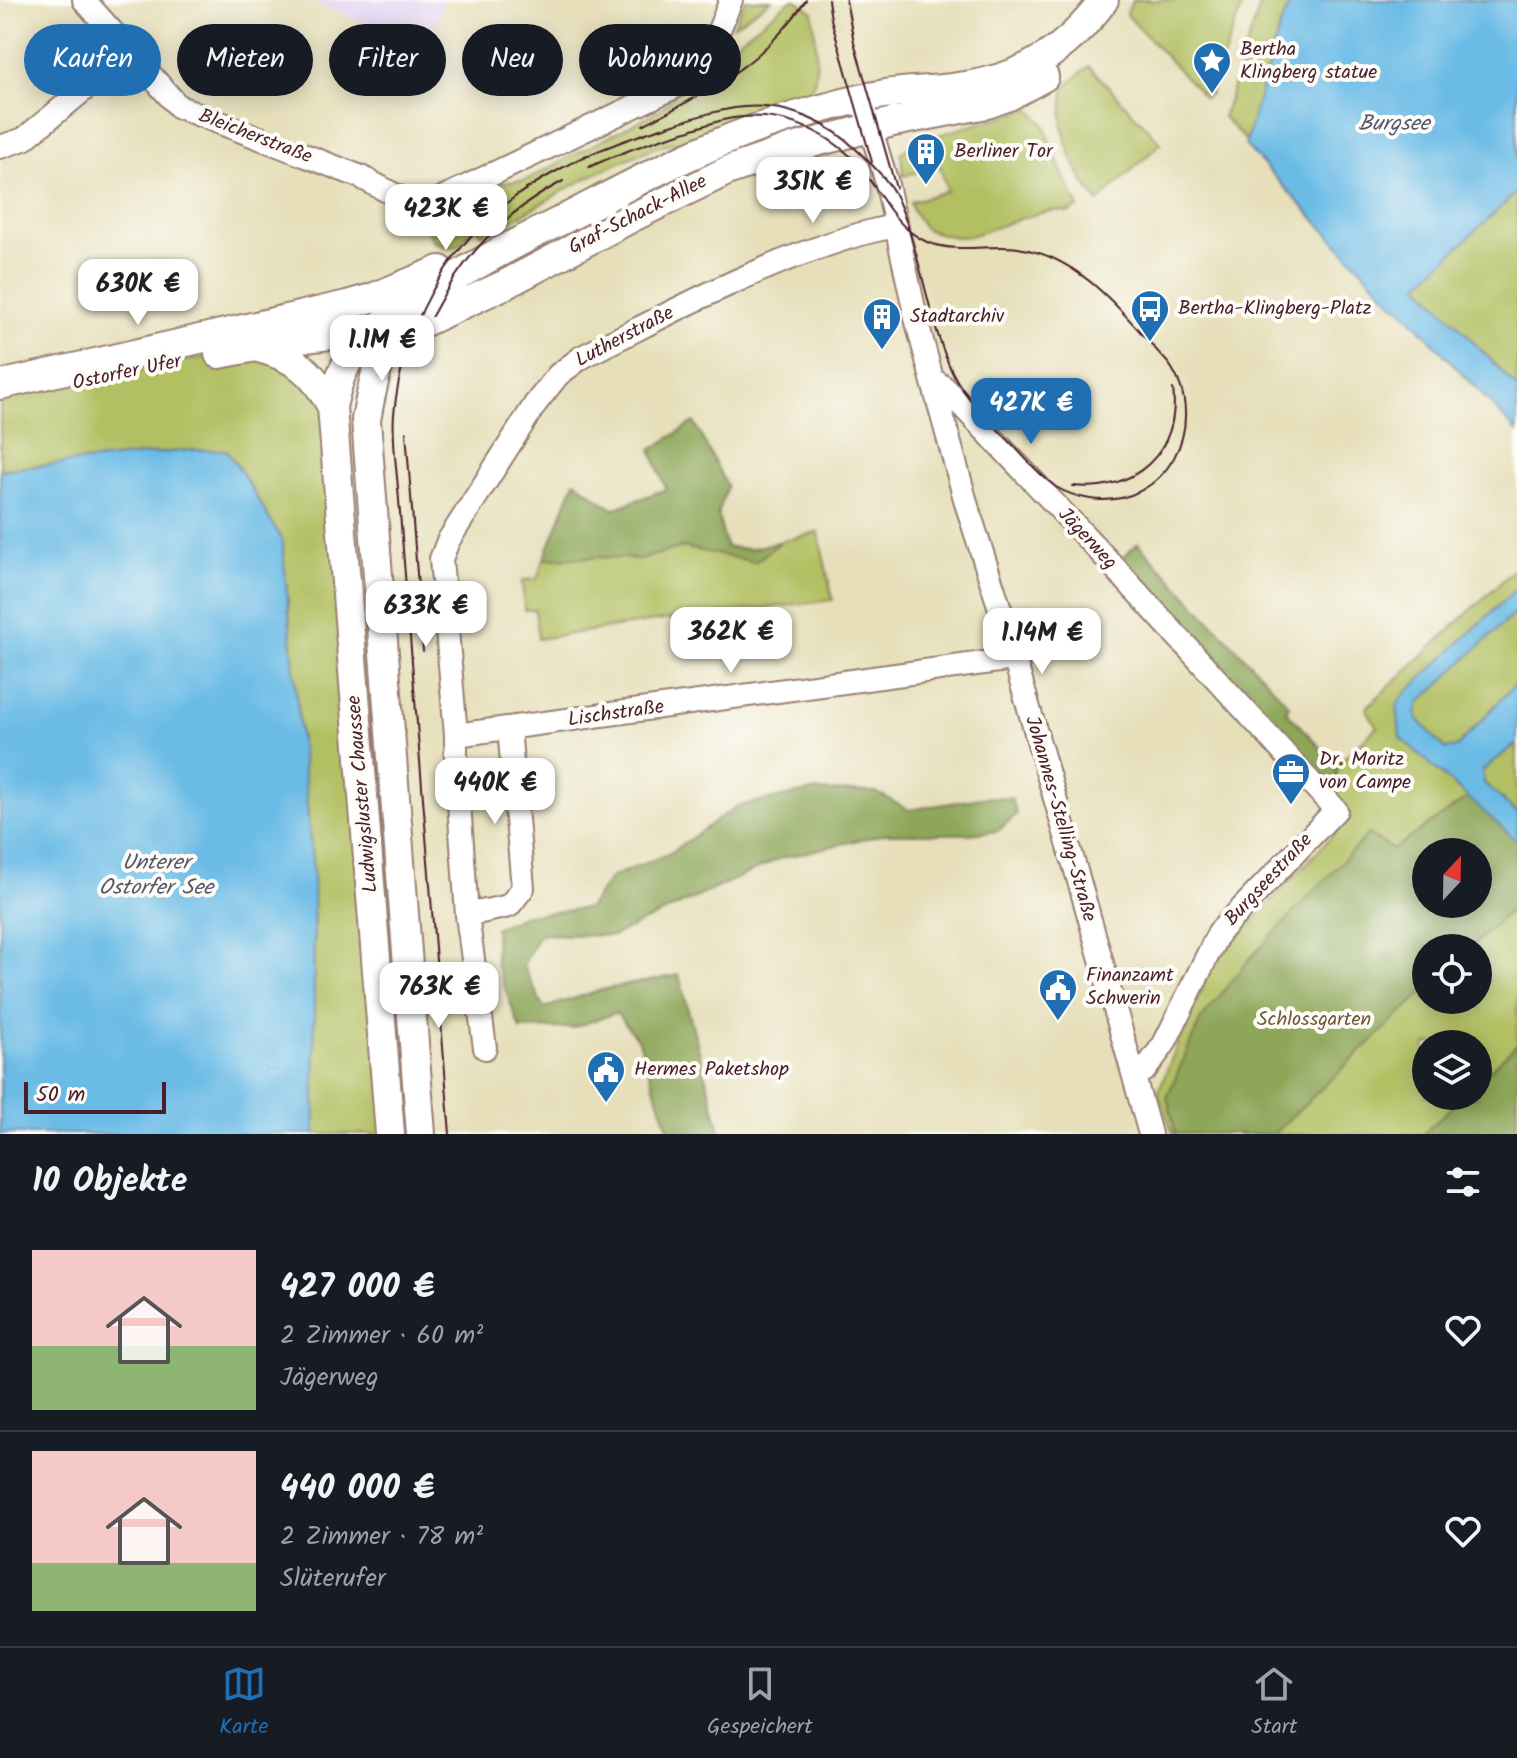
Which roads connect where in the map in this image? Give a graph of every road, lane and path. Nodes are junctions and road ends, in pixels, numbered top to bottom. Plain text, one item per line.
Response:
1 (84, 0) edge
2 (731, 0) edge
3 (1104, 0) edge
4 (1113, 0) edge
5 (106, 24) edge
6 (161, 86) edge
7 (76, 96) edge
8 (862, 99) junction
9 (870, 128) junction
10 (0, 147) edge
11 (897, 226) junction
12 (514, 244) junction
13 (427, 275) junction
14 (372, 298) joint
15 (288, 319) junction
16 (395, 329) junction
17 (334, 335) junction
18 (255, 347) junction
19 (348, 361) junction
20 (932, 379) junction
21 (0, 385) edge
22 (0, 398) edge
23 (332, 407) junction
24 (366, 420) junction
25 (1013, 659) junction
26 (509, 728) junction
27 (456, 735) junction
28 (1336, 810) joint
29 (467, 915) junction
30 (485, 1048) dead end
31 (1134, 1075) junction
32 (390, 1134) edge
33 (421, 1134) edge
34 (1150, 1134) edge

1 - 5 street, Bleicherstraße
2 - 6 street, Bleicherstraße
3 - 8 street, Graf-Schack-Allee
4 - 9 street, Graf-Schack-Allee
7 - 10 street
8 - 9 street, Johannes-Stelling-Straße
8 - 12 street, Graf-Schack-Allee
9 - 11 street, Johannes-Stelling-Straße
9 - 16 street, Graf-Schack-Allee
11 - 20 street, Johannes-Stelling-Straße
11 - 27 street, Lutherstraße
12 - 13 street, Graf-Schack-Allee
12 - 16 street, Graf-Schack-Allee
13 - 14 street, Graf-Schack-Allee
13 - 16 street, Ludwigsluster Chaussee
13 - 17 street, Graf-Schack-Allee
14 - 15 street, Ostorfer Ufer
15 - 17 street, Ostorfer Ufer
15 - 21 street, Ostorfer Ufer
16 - 17 street, Ostorfer Ufer
16 - 19 street, Graf-Schack-Allee
16 - 24 street, Ludwigsluster Chaussee
17 - 18 street, Ostorfer Ufer
17 - 19 street
18 - 22 street, Ostorfer Ufer
18 - 23 street
19 - 23 street, Graf-Schack-Allee
19 - 24 street
20 - 25 street, Johannes-Stelling-Straße
20 - 28 street, Jägerweg
23 - 32 street, Ludwigsluster Chaussee
24 - 33 street, Ludwigsluster Chaussee
25 - 26 street, Lischstraße
25 - 31 street, Johannes-Stelling-Straße
26 - 27 street, Lischstraße
26 - 29 street
27 - 29 street
28 - 31 street, Burgseestraße
29 - 30 street
31 - 34 street, Johannes-Stelling-Straße

